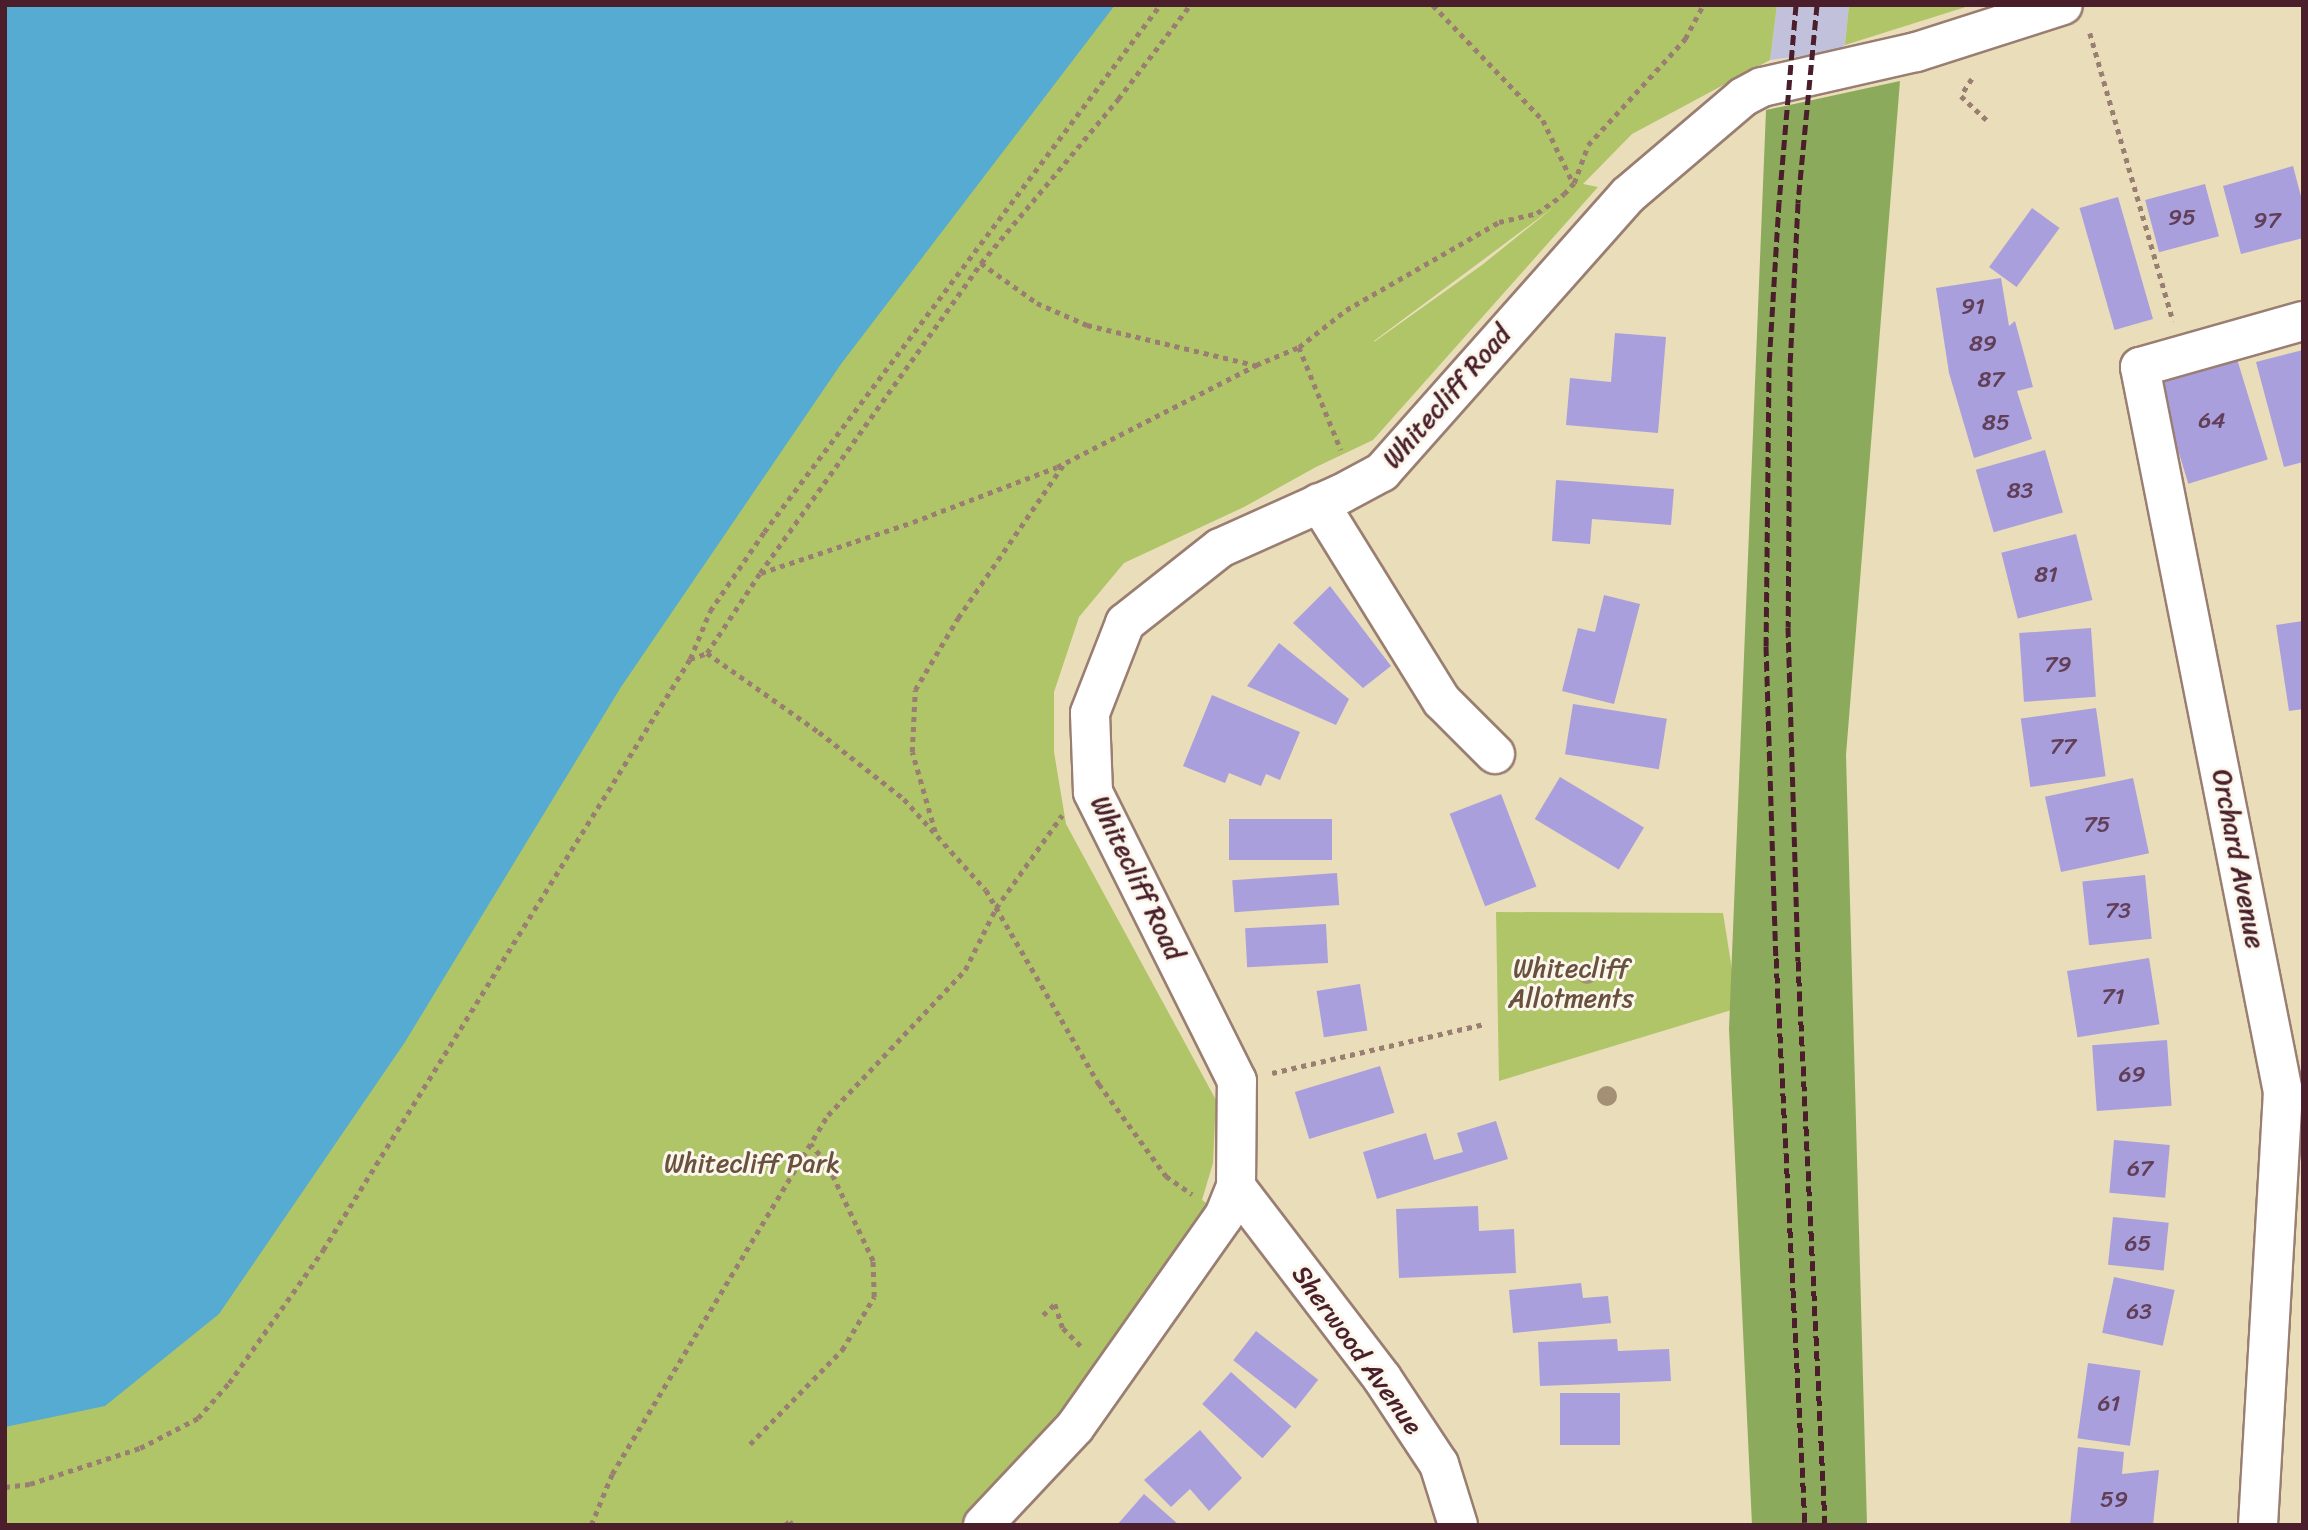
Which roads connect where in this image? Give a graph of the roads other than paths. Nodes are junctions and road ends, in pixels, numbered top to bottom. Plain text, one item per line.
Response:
1 (2063, 5) edge
2 (2303, 321) edge
3 (1319, 503) junction
4 (1495, 754) dead end
5 (1230, 1202) junction
6 (983, 1525) edge
7 (1458, 1525) edge
8 (2258, 1525) edge

1 - 3 street, Whitecliff Road
2 - 8 street, Orchard Avenue
3 - 4 street
3 - 5 street, Whitecliff Road
5 - 6 street
5 - 7 street, Sherwood Avenue

